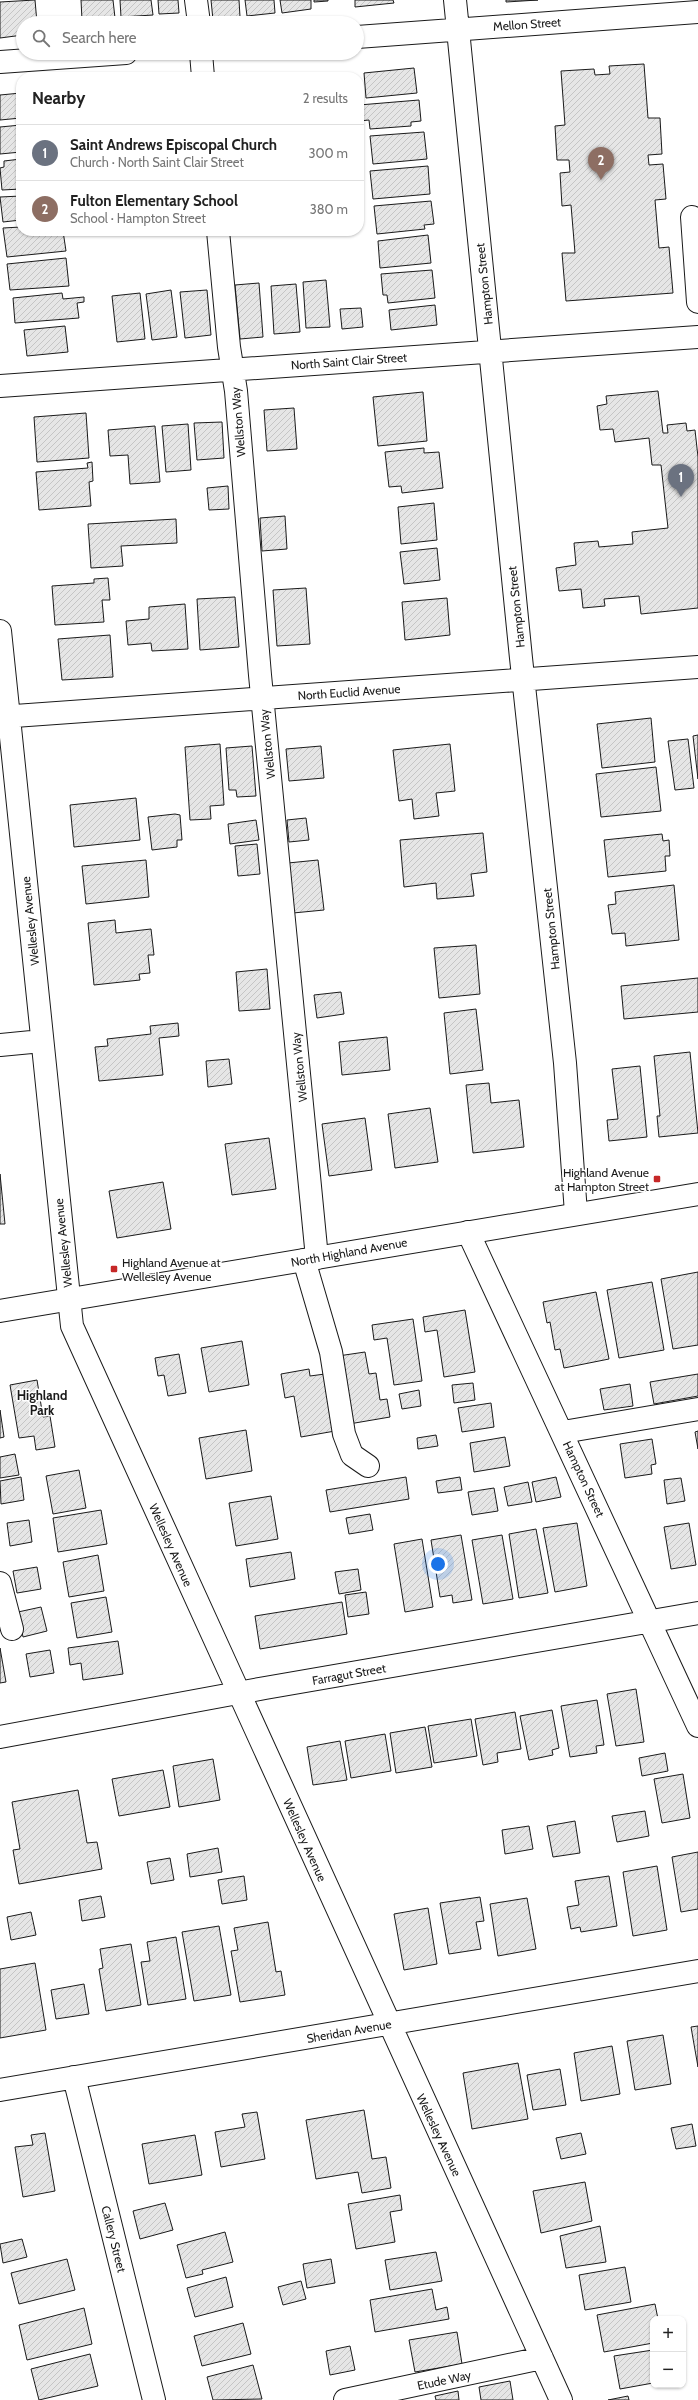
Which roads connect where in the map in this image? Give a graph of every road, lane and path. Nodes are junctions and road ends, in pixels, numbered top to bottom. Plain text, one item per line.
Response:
1 (196, 0) edge
2 (455, 0) edge
3 (698, 12) edge
4 (197, 16) edge
5 (458, 29) junction
6 (364, 36) edge
7 (28, 60) edge
8 (202, 60) edge
9 (0, 62) edge
10 (203, 72) edge
11 (692, 217) dead end
12 (219, 236) edge
13 (698, 302) edge
14 (698, 337) edge
15 (490, 350) junction
16 (232, 370) junction
17 (0, 386) edge
18 (0, 631) edge
19 (698, 668) edge
20 (524, 680) junction
21 (262, 698) junction
22 (4, 717) edge
23 (42, 1041) junction
24 (0, 1045) edge
25 (698, 1194) edge
26 (576, 1213) junction
27 (468, 1232) junction
28 (310, 1259) junction
29 (69, 1300) junction
30 (0, 1311) edge
31 (698, 1409) edge
32 (563, 1432) junction
33 (368, 1466) dead end
34 (0, 1583) edge
35 (698, 1613) edge
36 (650, 1621) junction
37 (12, 1629) dead end
38 (239, 1693) junction
39 (698, 1726) edge
40 (0, 1737) edge
41 (698, 1971) edge
42 (388, 2024) junction
43 (74, 2077) junction
44 (0, 2090) edge
45 (542, 2358) junction
46 (154, 2400) edge
47 (345, 2400) edge
48 (561, 2400) edge

1 - 4 street
2 - 5 street, Hampton Street
3 - 5 street, Mellon Street
5 - 6 street, Mellon Street
5 - 15 street, Hampton Street
7 - 9 street
8 - 10 street
11 - 13 street
12 - 16 street, Wellston Way
14 - 15 street, North Saint Clair Street
15 - 16 street, North Saint Clair Street
15 - 20 street, Hampton Street
16 - 17 street, North Saint Clair Street
16 - 21 street, Wellston Way
18 - 22 street, Wellesley Avenue
19 - 20 street, North Euclid Avenue
20 - 21 street, North Euclid Avenue
20 - 26 street, Hampton Street
21 - 22 street, North Euclid Avenue
21 - 28 street, Wellston Way
22 - 23 street, Wellesley Avenue
23 - 24 street
23 - 29 street, Wellesley Avenue
25 - 26 street, North Highland Avenue
26 - 27 street, North Highland Avenue
27 - 28 street, North Highland Avenue
27 - 32 street, Hampton Street
28 - 29 street, North Highland Avenue
28 - 33 street, Wellston Way
29 - 30 street, North Highland Avenue
29 - 38 street, Wellesley Avenue
31 - 32 street
32 - 36 street, Hampton Street
34 - 37 street
35 - 36 street, Farragut Street
36 - 38 street, Farragut Street
36 - 39 street, Hampton Street
38 - 40 street, Farragut Street
38 - 42 street, Wellesley Avenue
41 - 42 street, Sheridan Avenue
42 - 43 street, Sheridan Avenue
42 - 45 street, Wellesley Avenue
43 - 44 street, Sheridan Avenue
43 - 46 street, Callery Street
45 - 47 street, Etude Way
45 - 48 street, Wellesley Avenue

